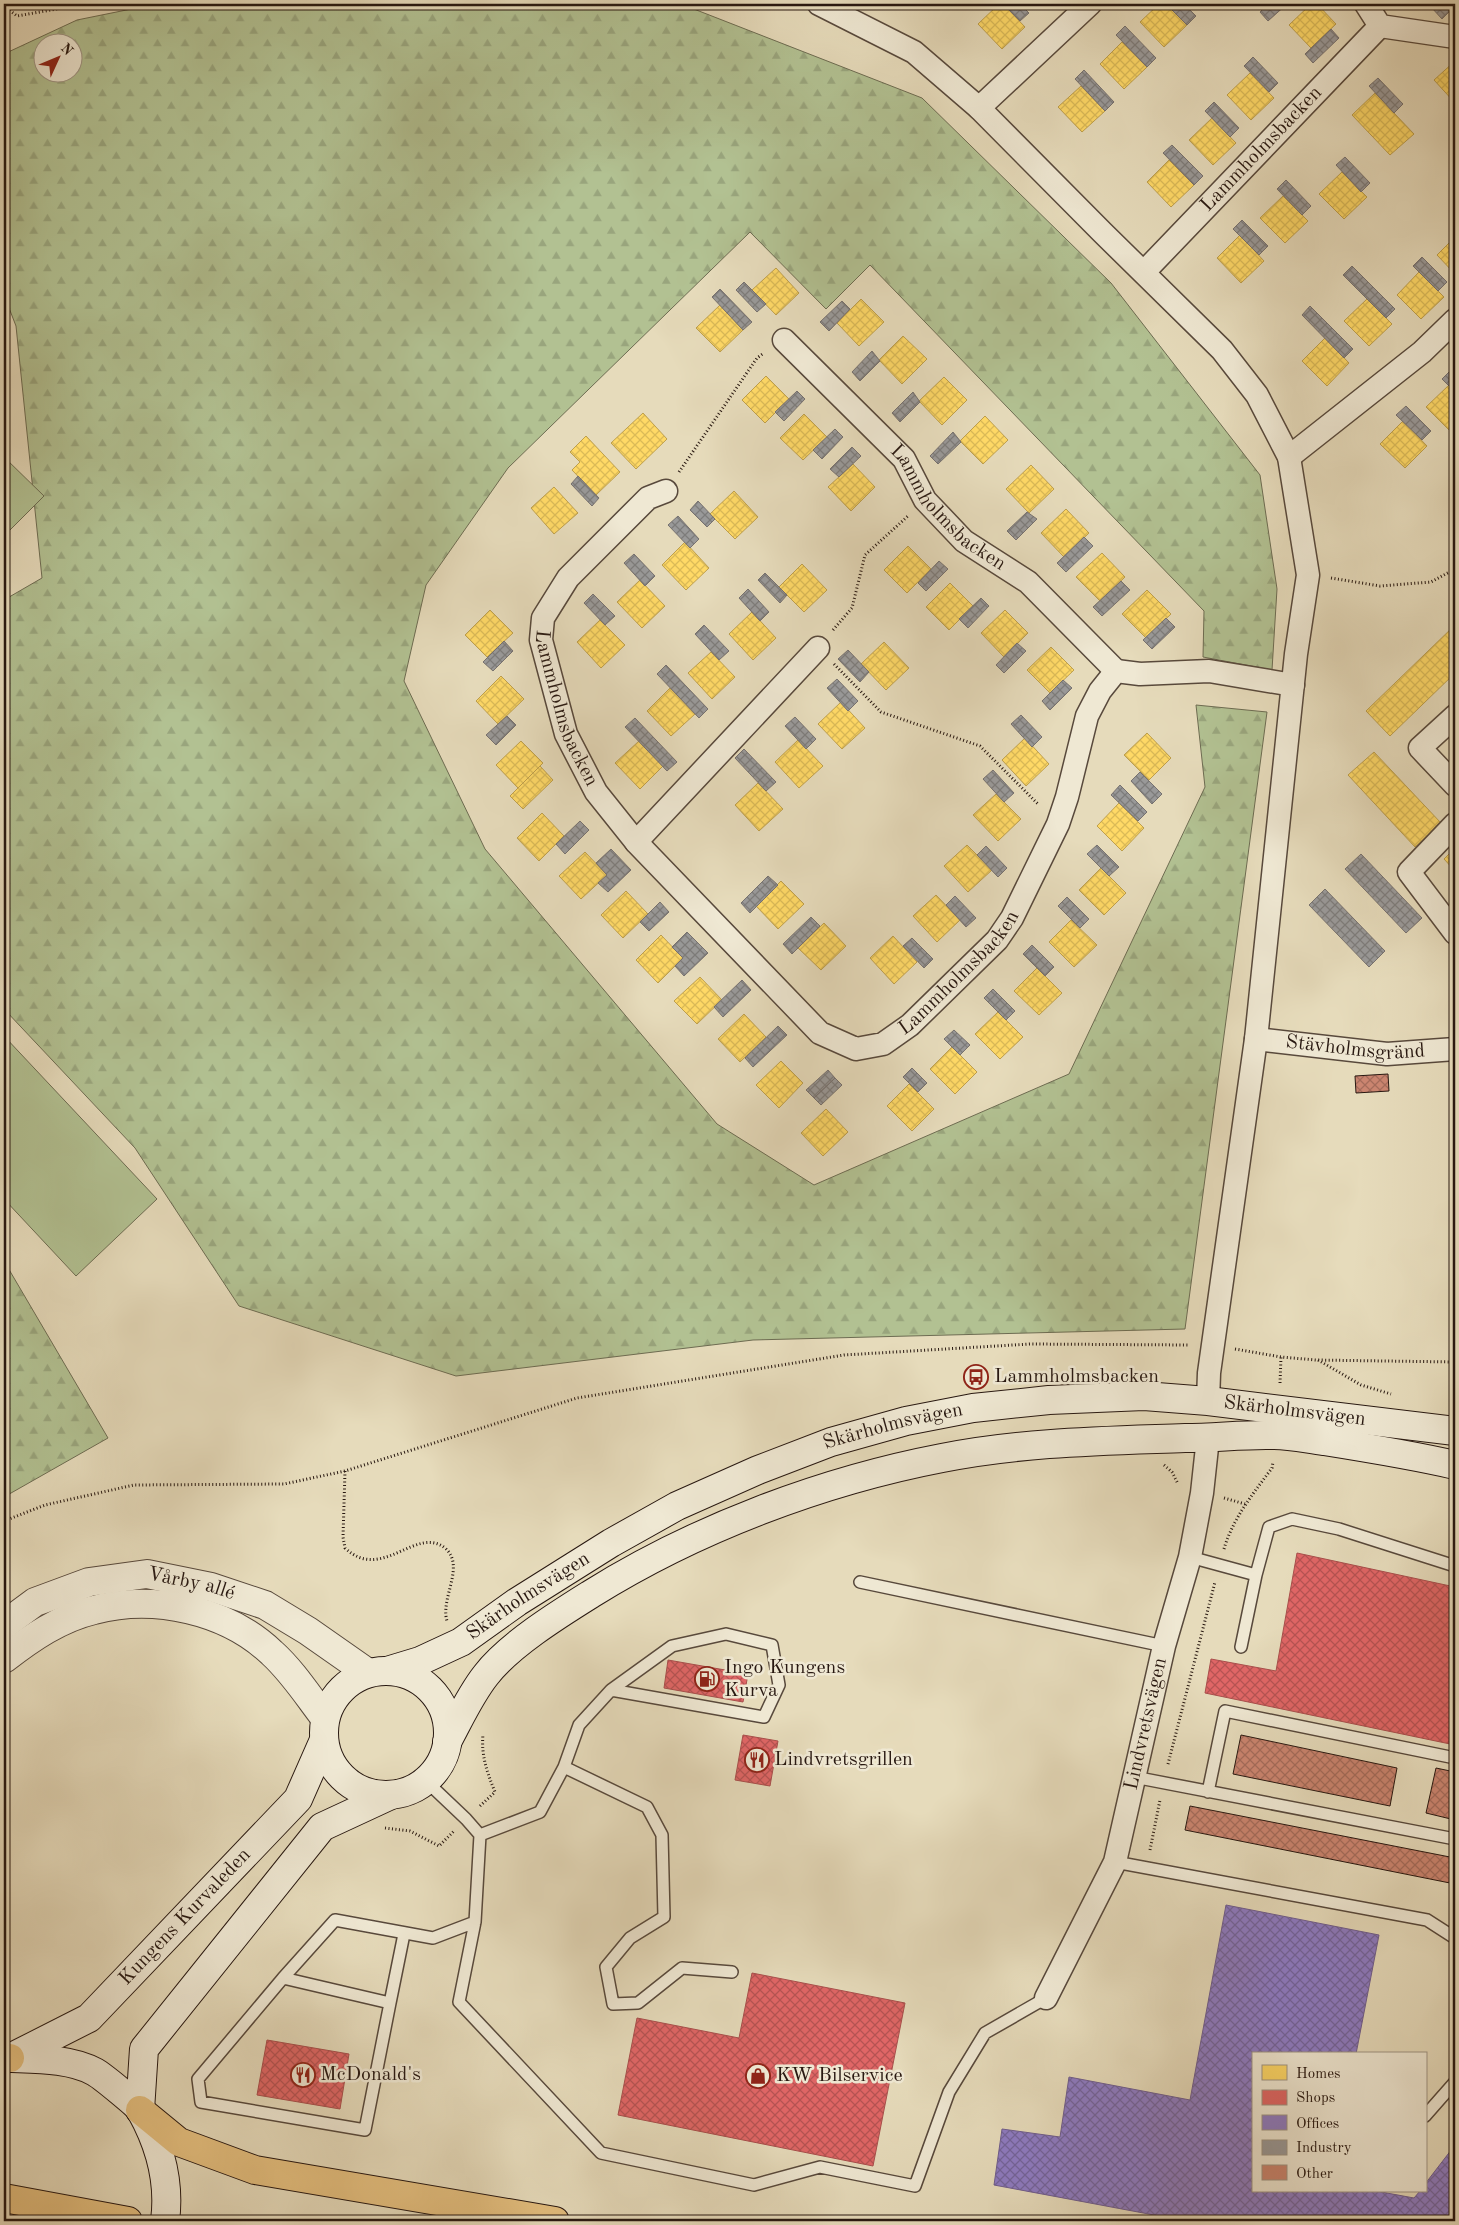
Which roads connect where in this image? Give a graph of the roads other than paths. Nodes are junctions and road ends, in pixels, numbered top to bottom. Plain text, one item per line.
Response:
1 (819, 4) edge
2 (1090, 4) edge
3 (1366, 4) edge
4 (1380, 26) junction
5 (1455, 37) edge
6 (980, 108) junction
7 (1144, 272) junction
8 (1455, 320) edge
9 (784, 340) road end
10 (1289, 456) junction
11 (666, 491) road end
12 (818, 648) road end
13 (1116, 671) junction
14 (1293, 685) junction
15 (1455, 716) edge
16 (1455, 785) edge
17 (1455, 824) edge
18 (636, 842) junction
19 (1455, 933) edge
20 (1256, 1039) junction
21 (1455, 1049) edge
22 (1208, 1401) junction
23 (1455, 1431) edge
24 (1208, 1438) junction
25 (1455, 1465) edge
26 (1190, 1557) junction
27 (1455, 1566) edge
28 (1256, 1575) junction
29 (860, 1582) dead end
30 (4, 1625) edge
31 (1164, 1646) junction
32 (1242, 1647) dead end
33 (4, 1659) edge
34 (377, 1672) junction
35 (611, 1690) junction
36 (324, 1729) junction
37 (447, 1742) junction
38 (1455, 1758) edge
39 (564, 1767) junction
40 (1134, 1777) junction
41 (427, 1782) junction
42 (1208, 1792) junction
43 (391, 1795) junction
44 (480, 1836) junction
45 (1455, 1839) edge
46 (1115, 1862) junction
47 (474, 1922) junction
48 (404, 1934) junction
49 (1455, 1938) edge
50 (732, 1972) dead end
51 (283, 1978) junction
52 (1046, 1998) joint
53 (390, 2003) junction
54 (6, 2059) edge
55 (1455, 2082) edge
56 (140, 2110) junction
57 (1426, 2115) edge
58 (4, 2198) edge
59 (128, 2221) edge
60 (165, 2221) edge
61 (555, 2221) edge

1 - 6 street
2 - 6 street
3 - 4 street
4 - 5 street
4 - 7 street, Lammholmsbacken
6 - 7 street
7 - 10 street
8 - 10 street
9 - 13 street, Lammholmsbacken
10 - 14 street
11 - 18 street, Lammholmsbacken
12 - 18 street
13 - 14 street
13 - 18 street, Lammholmsbacken
14 - 20 street
15 - 16 street
17 - 19 street
20 - 21 street, Stävholmsgränd
20 - 22 street
22 - 23 main road, Skärholmsvägen
22 - 24 main road
22 - 34 main road, Skärholmsvägen
24 - 25 main road, Skärholmsvägen
24 - 26 street, Lindvretsvägen
24 - 37 main road, Skärholmsvägen
26 - 28 lane
26 - 31 street, Lindvretsvägen
27 - 28 lane
28 - 32 lane
29 - 31 lane
30 - 34 main road, Vårby allé
31 - 40 street, Lindvretsvägen
33 - 36 main road, Vårby allé
34 - 36 main road
34 - 37 main road
35 - 35 lane
35 - 39 lane
36 - 43 main road
36 - 54 main road, Kungens Kurvaleden
37 - 41 main road
38 - 42 lane
39 - 44 lane
39 - 50 lane
40 - 42 lane
40 - 46 street, Lindvretsvägen
41 - 43 main road
41 - 44 lane
42 - 45 lane
43 - 56 main road
44 - 47 lane
46 - 49 lane
46 - 52 street, Lindvretsvägen
47 - 48 lane
47 - 52 lane
48 - 51 lane
48 - 53 lane
51 - 53 lane
51 - 53 lane
54 - 56 main road
55 - 57 lane
56 - 60 main road
56 - 61 highway
58 - 59 highway

